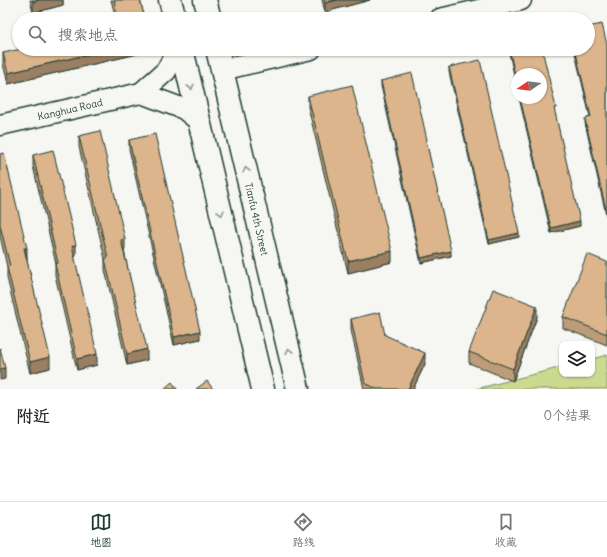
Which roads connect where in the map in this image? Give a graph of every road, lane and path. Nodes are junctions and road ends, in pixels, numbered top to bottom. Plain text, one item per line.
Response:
1 (170, 0) edge
2 (205, 0) edge
3 (521, 0) edge
4 (173, 12) edge
5 (208, 12) edge
6 (470, 12) edge
7 (174, 56) edge
8 (184, 56) edge
9 (247, 56) edge
10 (219, 59) edge
11 (141, 92) junction
12 (199, 121) junction
13 (0, 125) edge
14 (263, 389) edge
15 (298, 389) edge

1 - 4 main road
2 - 5 main road
3 - 6 street
7 - 11 street
8 -> 12 main road
9 - 10 street
15 -> 10 main road, Tianfu 4th Street
11 - 12 street
11 - 13 street, Kanghua Road
12 -> 14 main road

